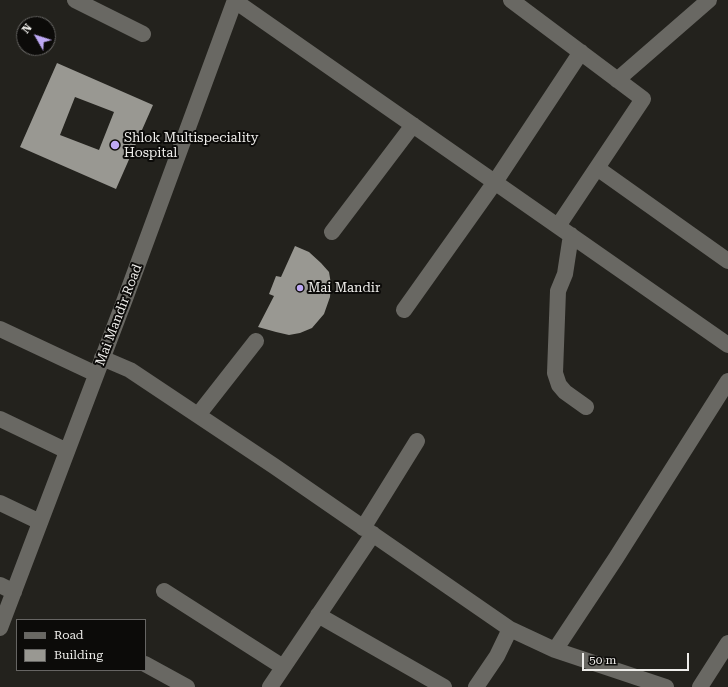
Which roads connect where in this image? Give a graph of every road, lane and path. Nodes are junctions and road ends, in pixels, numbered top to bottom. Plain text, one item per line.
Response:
1 (75, 0) edge
2 (235, 0) edge
3 (511, 0) edge
4 (709, 0) edge
5 (142, 34) dead end
6 (581, 52) junction
7 (617, 80) junction
8 (413, 125) junction
9 (597, 168) junction
10 (495, 182) junction
11 (565, 231) junction
12 (332, 232) dead end
13 (728, 261) edge
14 (404, 310) dead end
15 (0, 329) edge
16 (256, 341) dead end
17 (728, 344) edge
18 (102, 358) junction
19 (96, 374) junction
20 (728, 381) edge
21 (586, 407) dead end
22 (198, 415) junction
23 (0, 419) edge
24 (417, 441) dead end
25 (67, 451) junction
26 (0, 503) edge
27 (40, 522) junction
28 (368, 531) junction
29 (7, 588) edge
30 (164, 591) dead end
31 (318, 615) junction
32 (0, 628) edge
33 (510, 629) junction
34 (728, 643) edge
35 (555, 650) junction
36 (146, 665) edge
37 (283, 667) junction
38 (187, 687) edge
39 (270, 687) edge
40 (444, 687) edge
41 (476, 687) edge
42 (666, 687) edge
43 (700, 687) edge

1 - 5 street
2 - 8 street
2 - 18 street, Mai Mandir Road
3 - 6 street
4 - 7 street
6 - 7 street
6 - 10 street
7 - 9 street
8 - 10 street
8 - 12 street
9 - 11 street
9 - 13 street
10 - 11 street
10 - 14 street
11 - 17 street
11 - 21 street
15 - 19 street
16 - 22 street
18 - 19 street, Mai Mandir Road
18 - 22 street
19 - 25 street, Mai Mandir Road
20 - 35 street
22 - 28 street
23 - 25 street
24 - 28 street
25 - 27 street, Mai Mandir Road
26 - 27 street
27 - 29 street, Mai Mandir Road
28 - 31 street
28 - 33 street
29 - 32 street, Mai Mandir Road
30 - 37 street
31 - 37 street
31 - 40 street
33 - 35 street
33 - 41 street
34 - 43 street
35 - 42 street
36 - 38 street
37 - 39 street

